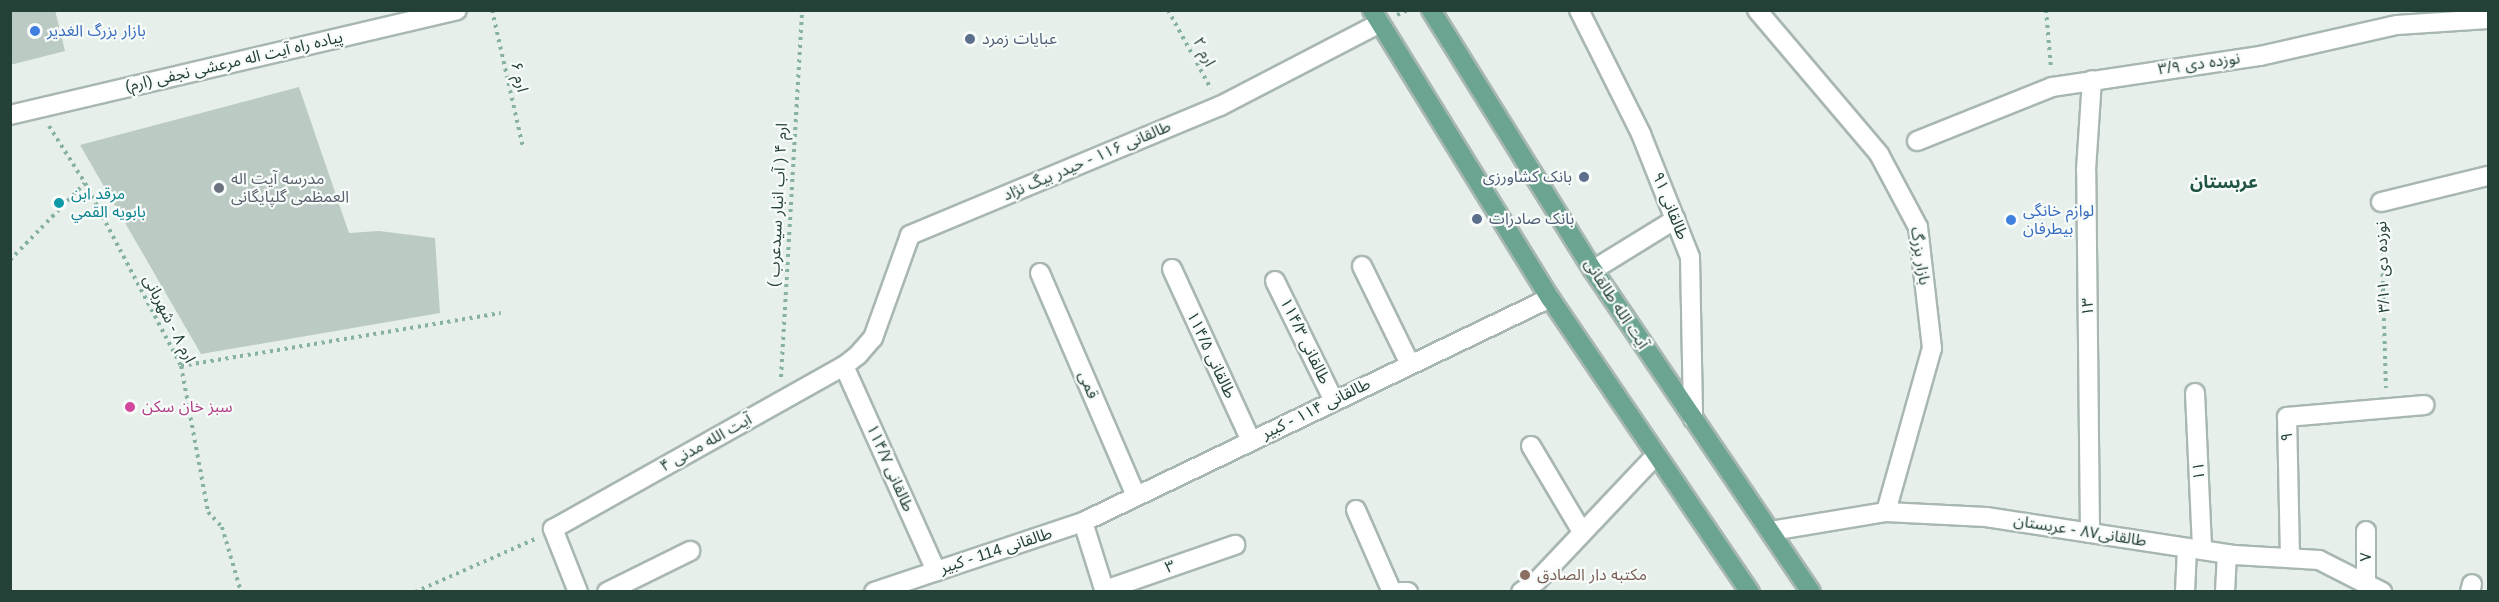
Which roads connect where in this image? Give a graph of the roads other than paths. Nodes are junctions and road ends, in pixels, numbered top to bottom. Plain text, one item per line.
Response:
1 (457, 10) edge
2 (1431, 10) edge
3 (1579, 10) edge
4 (1757, 10) edge
5 (1376, 17) edge
6 (2488, 19) edge
7 (2092, 80) junction
8 (10, 115) edge
9 (1917, 141) dead end
10 (2488, 176) edge
11 (2381, 202) road end
12 (1676, 219) junction
13 (1362, 266) dead end
14 (1172, 269) dead end
15 (1593, 270) junction
16 (1040, 273) dead end
17 (1275, 281) dead end
18 (1550, 297) junction
19 (851, 360) junction
20 (1410, 364) junction
21 (2195, 393) dead end
22 (1334, 401) junction
23 (2424, 405) dead end
24 (1692, 418) junction
25 (1251, 441) junction
26 (1532, 447) dead end
27 (1656, 455) junction
28 (1136, 496) junction
29 (1356, 510) dead end
30 (1887, 512) junction
31 (1083, 522) junction
32 (1771, 531) junction
33 (2366, 531) dead end
34 (1582, 532) junction
35 (2090, 533) junction
36 (1235, 545) dead end
37 (2195, 549) junction
38 (690, 552) dead end
39 (2227, 554) junction
40 (2290, 558) junction
41 (936, 571) junction
42 (2366, 583) junction
43 (1533, 588) edge
44 (578, 591) edge
45 (607, 591) edge
46 (874, 591) edge
47 (1105, 591) edge
48 (1392, 591) edge
49 (1400, 591) edge
50 (1408, 591) edge
51 (1750, 591) edge
52 (1811, 591) edge
53 (2185, 591) edge
54 (2225, 591) edge
55 (2382, 591) edge

1 - 8 street, پیاده راه آیت اله مرعشی نجفی (ارم)
2 - 15 main road, آیت الله طالقانی
3 - 12 street, طالقانی ۹۱
4 - 30 street, بازار بزرگ
5 - 18 main road
5 - 19 street, طالقانی ۱۱۶ - حیدر بیگ نژاد
6 - 7 street, نوزده دی ۳/۹
7 - 9 street, نوزده دی ۳/۹
7 - 35 street, ۱۳
10 - 11 street, نوزده دی ۳/۱۱
12 - 15 street
12 - 24 street, طالقانی ۹۱
13 - 20 street
14 - 25 street, طالقانی ۱۱۴/۵
15 - 24 main road, آیت الله طالقانی
16 - 28 street, قمی
17 - 22 street, طالقانی ۱۱۴/۳
18 - 20 street, طالقانی ۱۱۴ - کبیر
18 - 27 main road
19 - 41 street, طالقانی ۱۱۴/۷
19 - 44 street, ۴ آیت الله مدنی
20 - 22 street, طالقانی ۱۱۴ - کبیر
21 - 37 street, ۱۱
22 - 25 street, طالقانی ۱۱۴ - کبیر
23 - 40 street, ۹
24 - 32 main road, آیت الله طالقانی
25 - 28 street, طالقانی ۱۱۴ - کبیر
26 - 34 street
27 - 34 street
27 - 51 main road
28 - 31 street, طالقانی ۱۱۴ - کبیر
29 - 48 street
30 - 32 street, طالقانی۸۷ - عربستان
30 - 35 street, طالقانی۸۷ - عربستان
31 - 41 street, طالقانی 114 - کبیر
31 - 47 street
32 - 52 main road, آیت الله طالقانی
33 - 42 street, ۷
34 - 43 street
35 - 37 street, طالقانی۸۷ - عربستان
36 - 47 street, ۳
37 - 39 street, طالقانی۸۷ - عربستان
37 - 53 street, ۱۱
38 - 45 street
39 - 40 street, طالقانی۸۷ - عربستان
39 - 54 street
40 - 42 street, طالقانی۸۷ - عربستان
41 - 46 street, طالقانی 114 - کبیر
42 - 55 street, طالقانی۸۷ - عربستان
49 - 50 street

